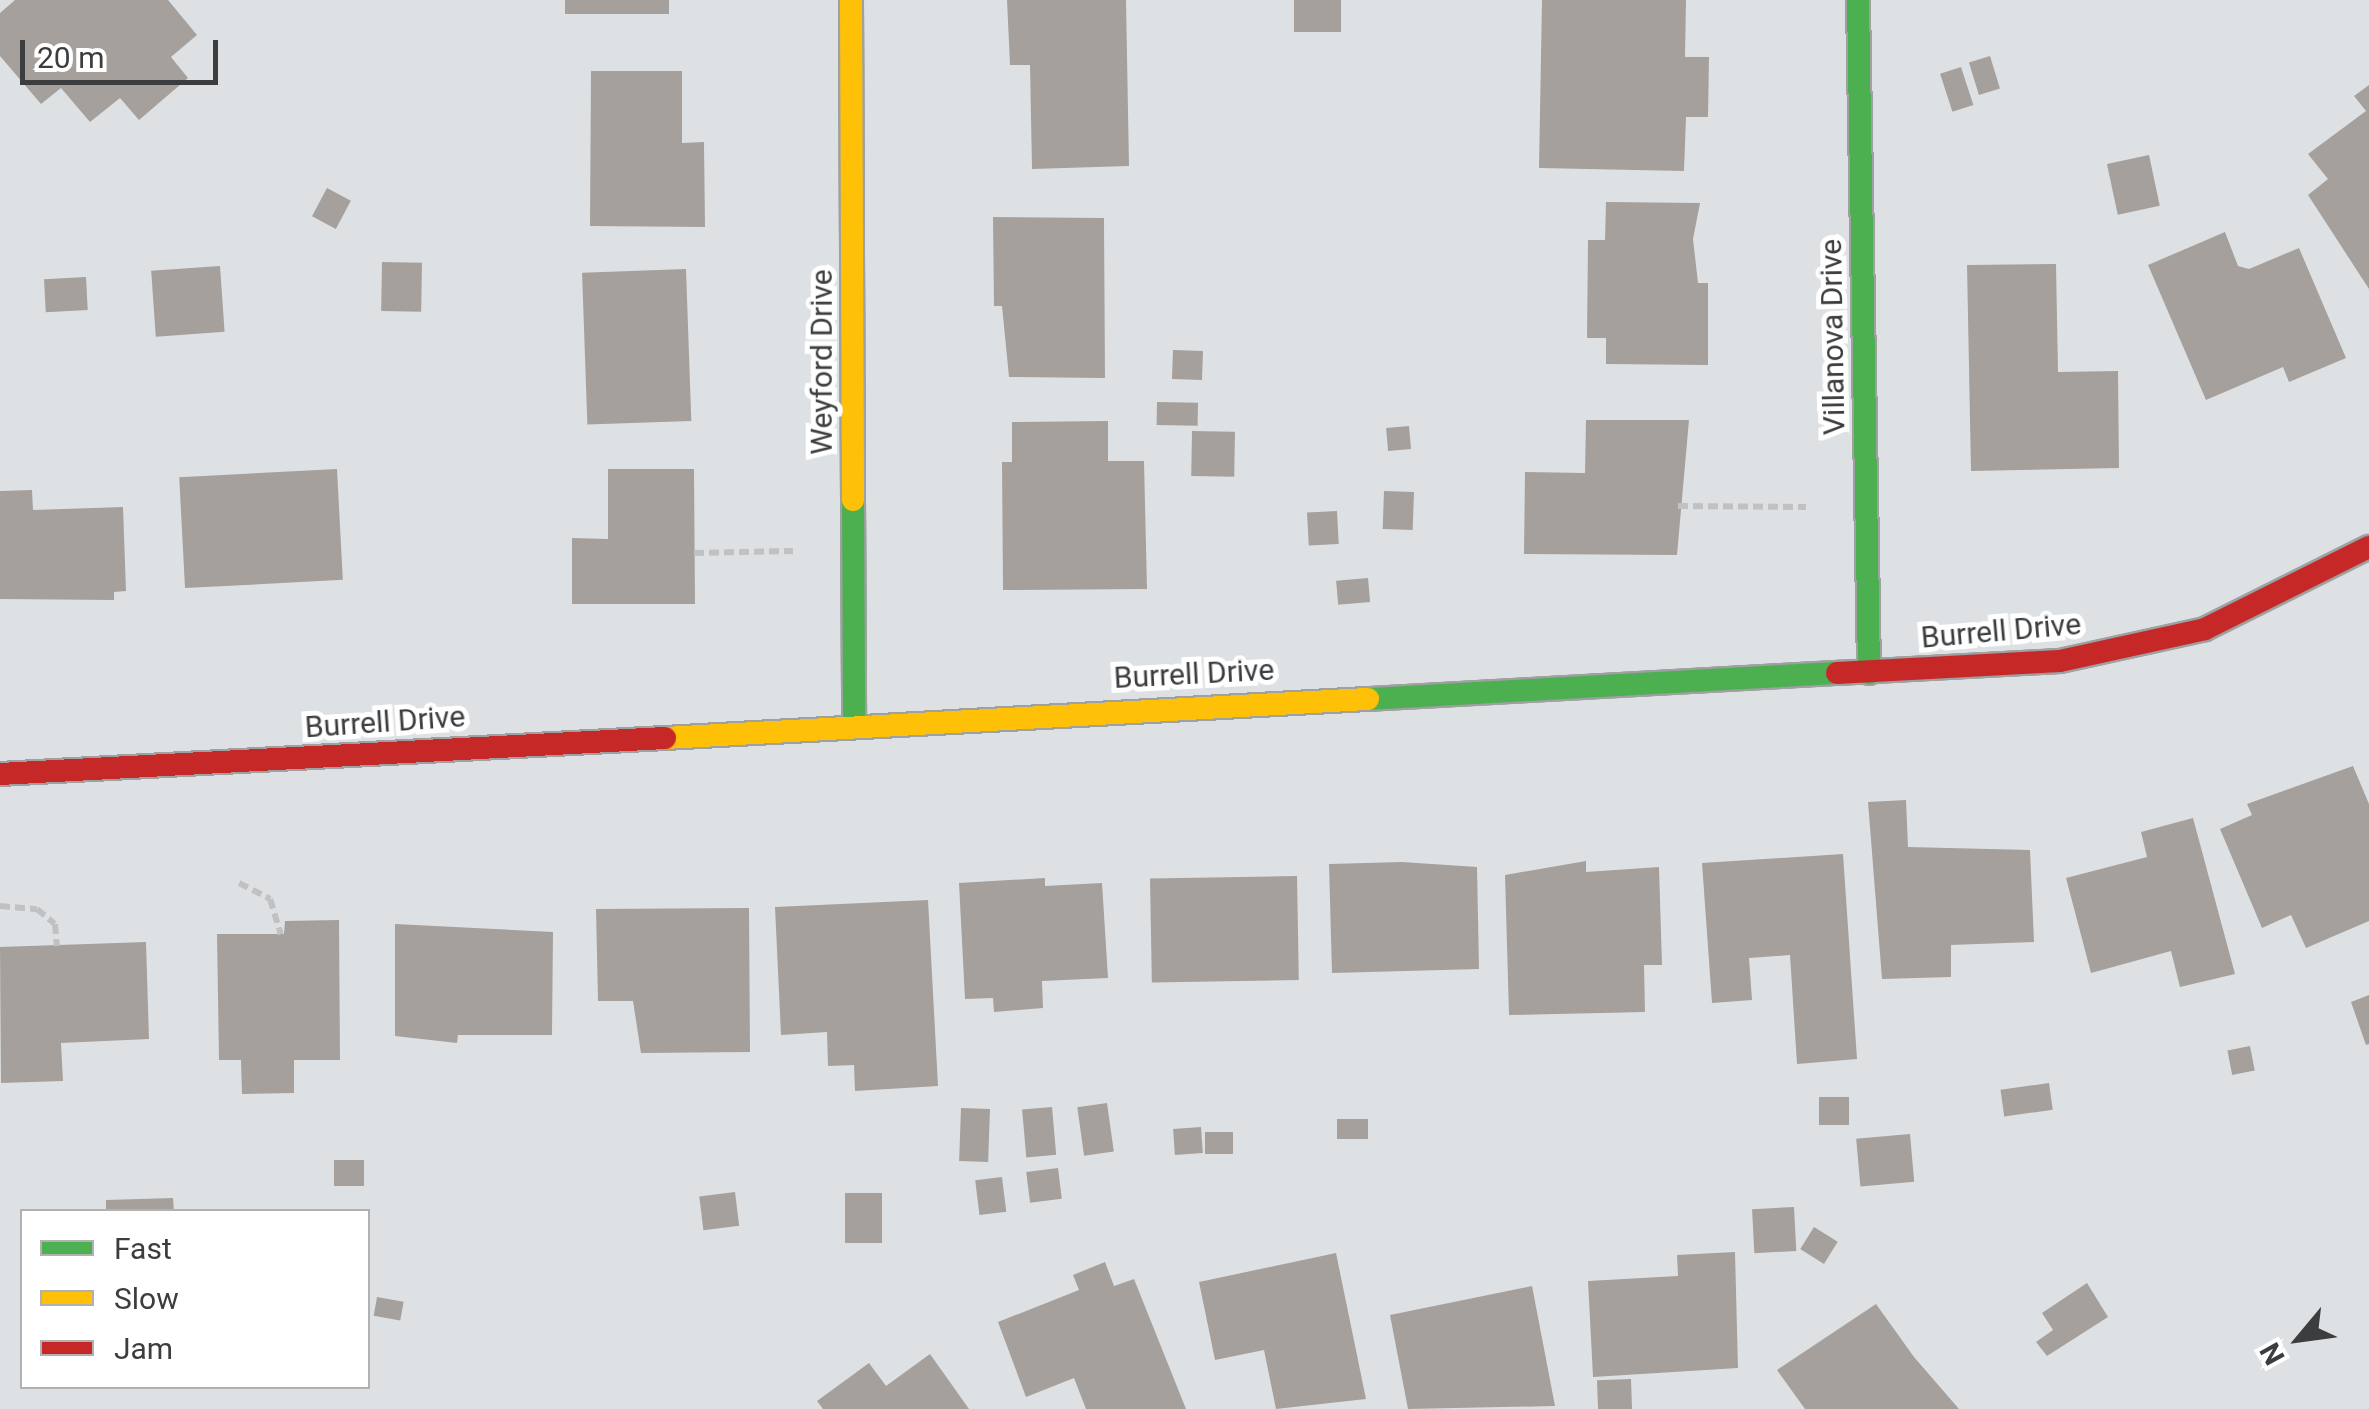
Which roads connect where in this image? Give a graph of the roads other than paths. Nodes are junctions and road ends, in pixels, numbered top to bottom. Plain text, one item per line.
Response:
1 (850, 0) edge
2 (1858, 0) edge
3 (2369, 548) edge
4 (1869, 672) junction
5 (854, 723) junction
6 (0, 774) edge

1 - 5 street, Weyford Drive
2 - 4 street, Villanova Drive
3 - 4 street, Burrell Drive
4 - 5 street, Burrell Drive
5 - 6 street, Burrell Drive

